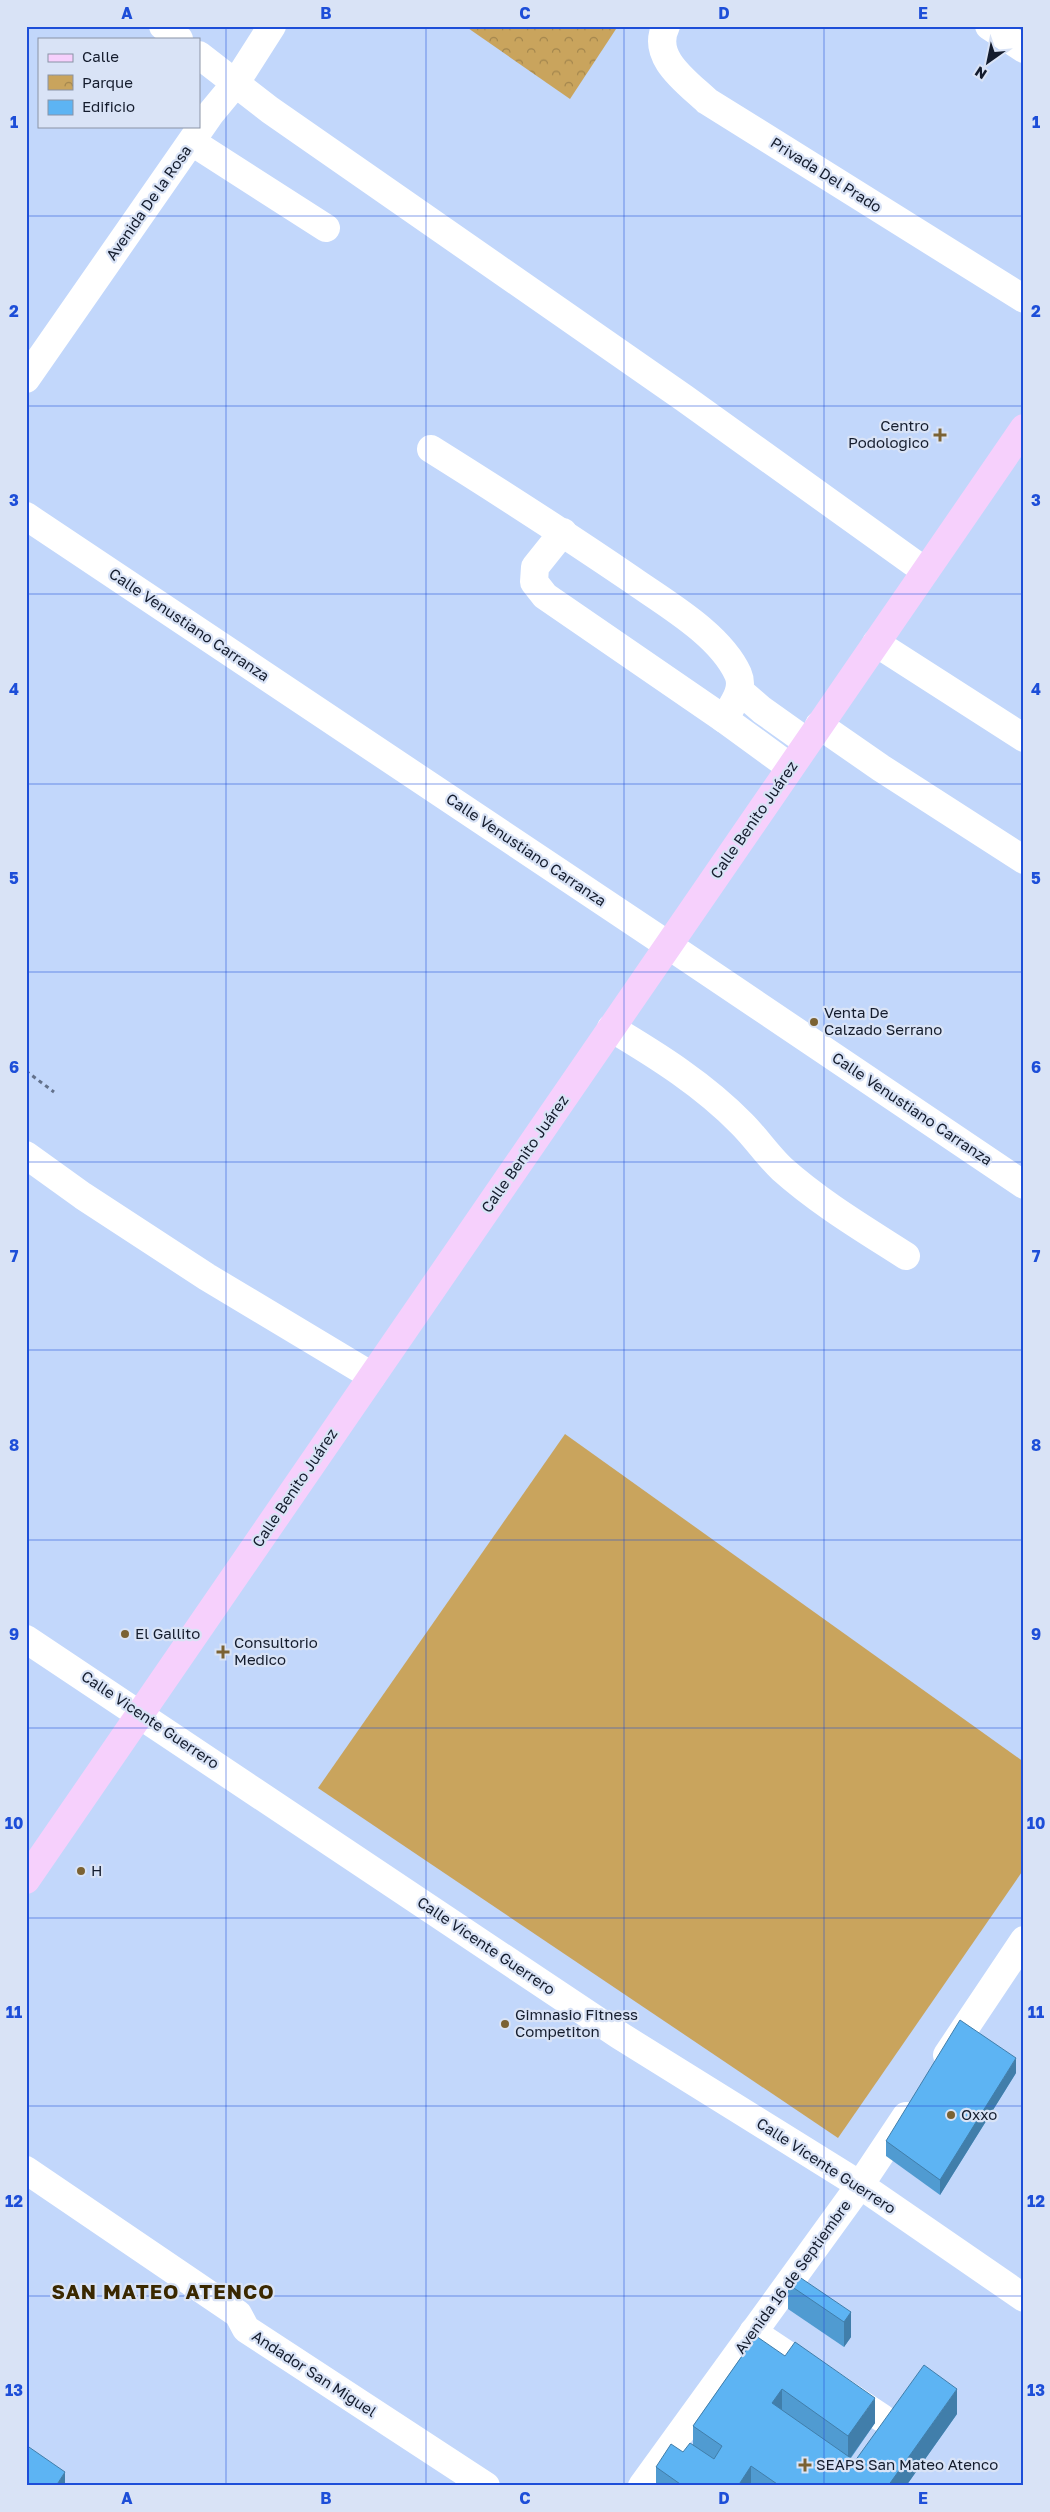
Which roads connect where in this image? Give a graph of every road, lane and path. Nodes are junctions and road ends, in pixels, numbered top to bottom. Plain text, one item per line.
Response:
1 (163, 26) edge
2 (272, 26) edge
3 (666, 26) edge
4 (989, 26) edge
5 (178, 38) edge
6 (1024, 49) edge
7 (200, 56) edge
8 (235, 84) junction
9 (192, 142) junction
10 (326, 228) dead end
11 (1024, 298) edge
12 (26, 379) edge
13 (1024, 428) edge
14 (431, 449) dead end
15 (26, 516) edge
16 (563, 532) junction
17 (925, 571) junction
18 (876, 642) junction
19 (740, 691) junction
20 (724, 718) junction
21 (813, 734) junction
22 (1024, 738) edge
23 (790, 767) junction
24 (1024, 860) edge
25 (668, 944) junction
26 (611, 1028) junction
27 (26, 1071) edge
28 (54, 1092) dead end
29 (26, 1154) edge
30 (1024, 1185) edge
31 (906, 1256) dead end
32 (372, 1376) junction
33 (26, 1639) edge
34 (141, 1714) junction
35 (26, 1880) edge
36 (1024, 1940) edge
37 (934, 2075) edge
38 (918, 2098) edge
39 (26, 2170) edge
40 (860, 2185) junction
41 (1024, 2298) edge
42 (753, 2332) junction
43 (882, 2418) dead end
44 (486, 2486) edge
45 (642, 2486) edge

1 - 5 street
2 - 8 street, Avenida De la Rosa
3 - 11 street, Privada Del Prado
4 - 6 street
7 - 8 street
8 - 9 street, Avenida De la Rosa
8 - 17 street
9 - 10 street
9 - 12 street, Avenida De la Rosa
13 - 17 main road, Calle Benito Juárez
14 - 16 street
15 - 25 street, Calle Venustiano Carranza
16 - 19 street
16 - 20 street
17 - 18 main road, Calle Benito Juárez
18 - 21 main road, Calle Benito Juárez
18 - 22 street
19 - 20 street
19 - 21 street
20 - 23 street
21 - 23 main road, Calle Benito Juárez
21 - 24 street
23 - 25 main road, Calle Benito Juárez
25 - 26 main road, Calle Benito Juárez
25 - 30 street, Calle Venustiano Carranza
26 - 31 street
26 - 32 main road, Calle Benito Juárez
27 - 28 path
29 - 32 street
32 - 34 main road, Calle Benito Juárez
33 - 34 street, Calle Vicente Guerrero
34 - 35 main road, Calle Benito Juárez
34 - 40 street, Calle Vicente Guerrero
36 - 37 street
38 - 40 street, Avenida 16 de Septiembre
39 - 44 street, Andador San Miguel
40 - 41 street, Calle Vicente Guerrero
40 - 42 street, Avenida 16 de Septiembre
42 - 43 street
42 - 45 street, Avenida 16 de Septiembre

